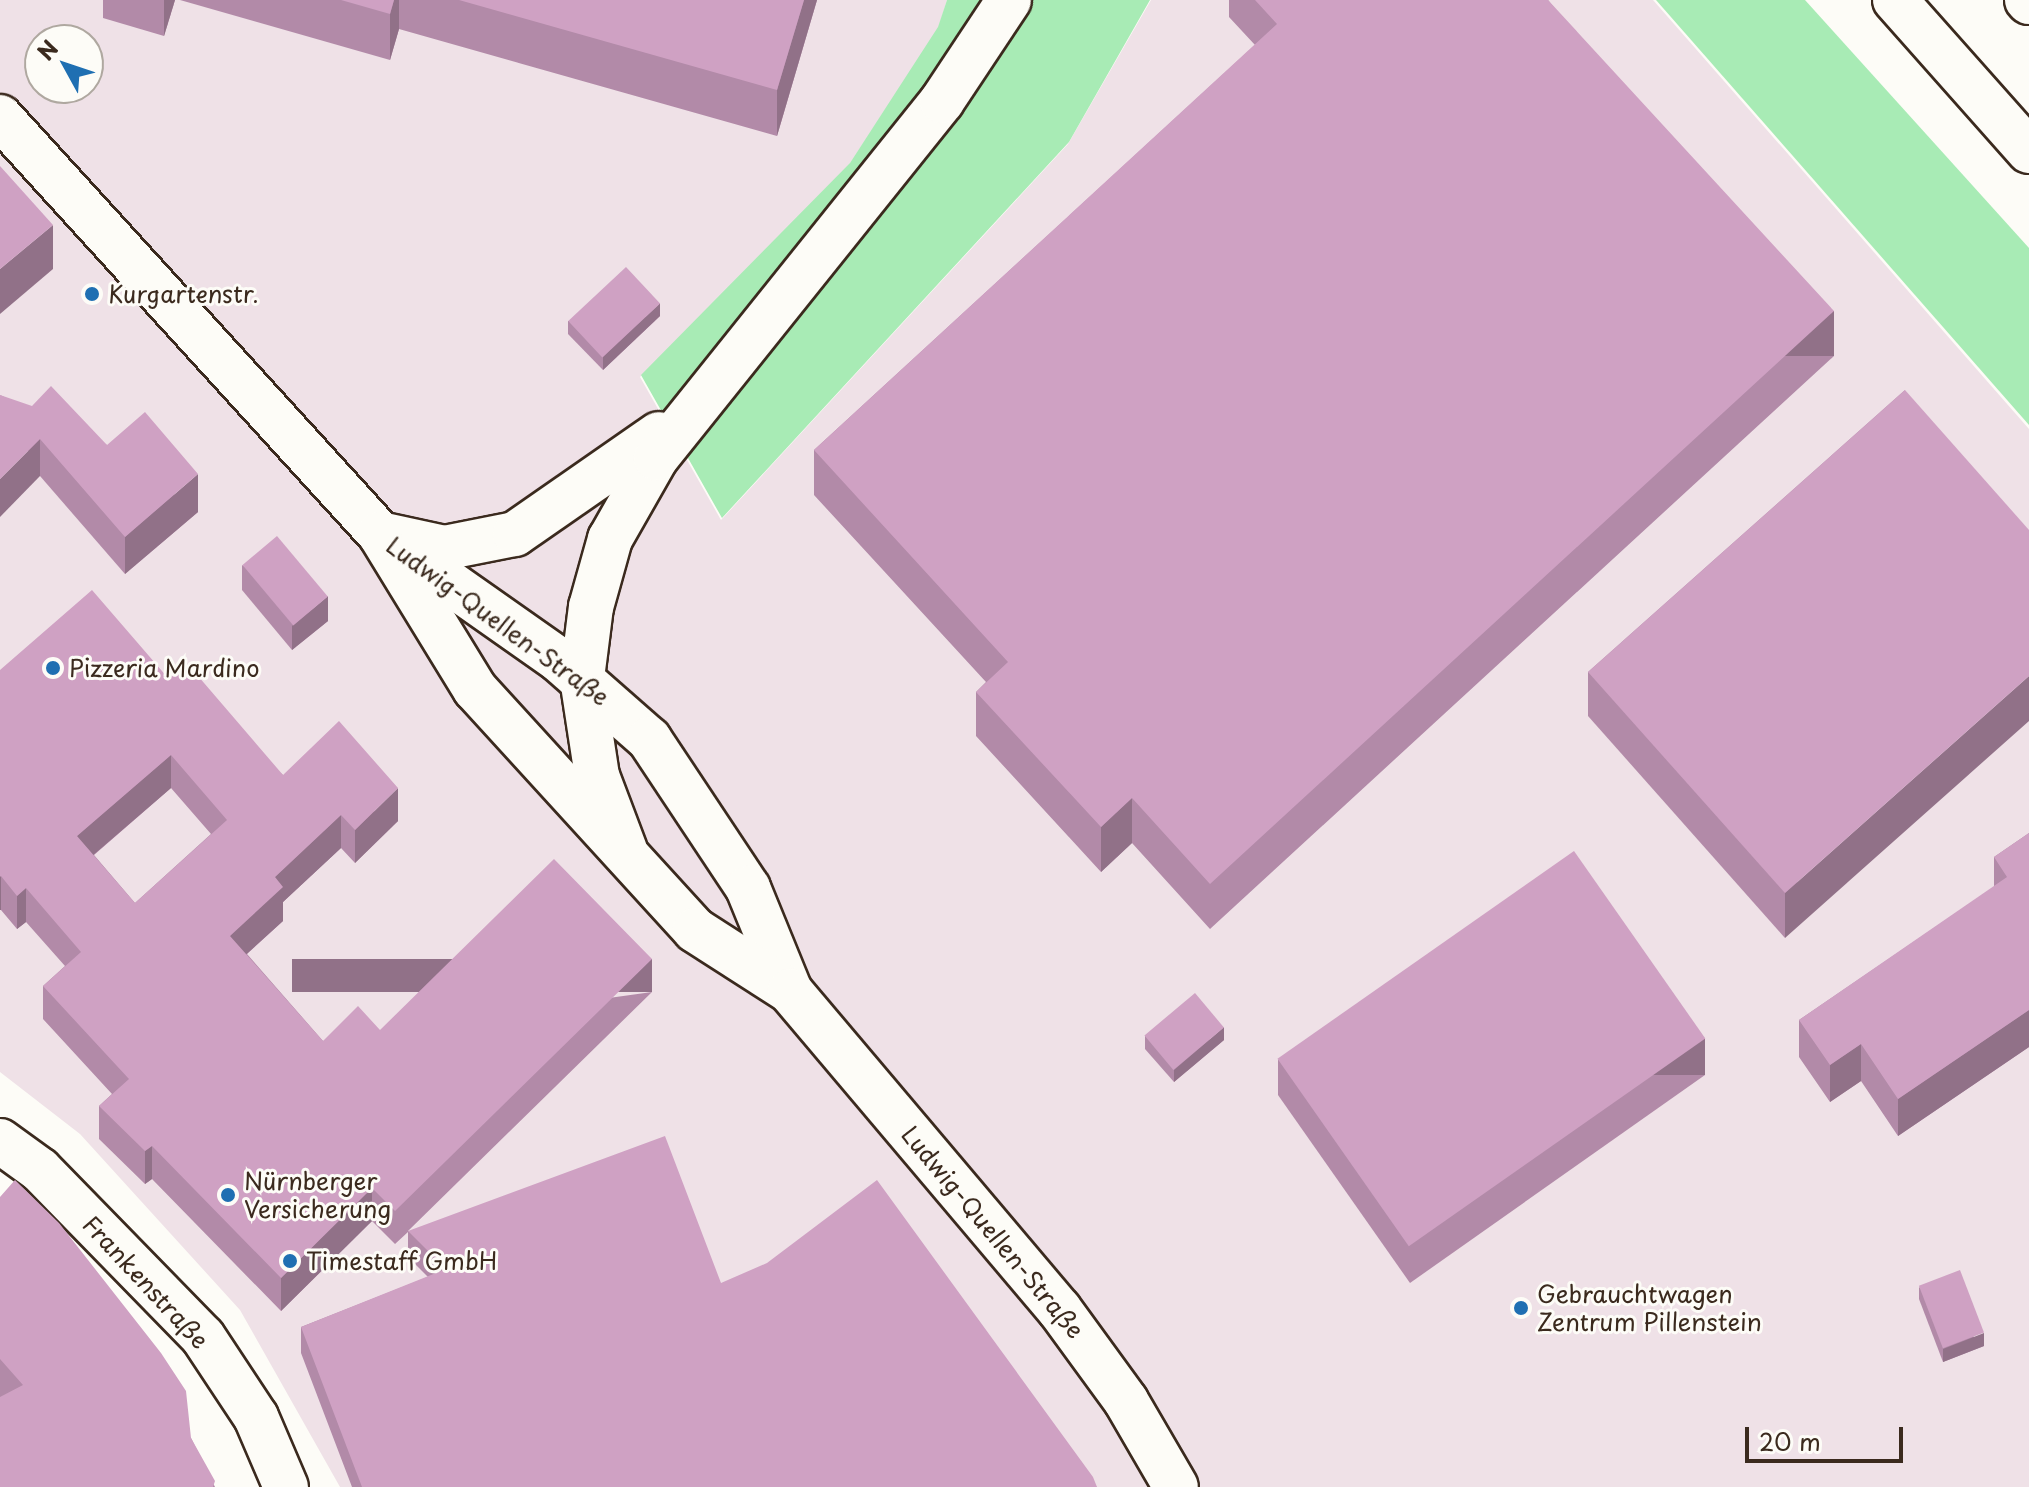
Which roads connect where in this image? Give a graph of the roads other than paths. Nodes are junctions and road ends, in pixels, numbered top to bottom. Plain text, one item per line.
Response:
1 (1009, 0) edge
2 (1895, 0) edge
3 (0, 117) edge
4 (2029, 151) edge
5 (693, 409) junction
6 (380, 534) junction
7 (582, 678) junction
8 (625, 850) junction
9 (790, 991) junction
10 (0, 1141) edge
11 (286, 1487) edge
12 (1176, 1487) edge

1 - 5 main road
2 - 4 main road
3 - 6 main road, Ludwig-Quellen-Straße
5 - 6 main road
5 - 7 main road
6 - 7 main road, Ludwig-Quellen-Straße
6 - 8 main road, Ludwig-Quellen-Straße
7 - 8 main road
7 - 9 main road, Ludwig-Quellen-Straße
8 - 9 main road, Ludwig-Quellen-Straße
9 - 12 main road, Ludwig-Quellen-Straße
10 - 11 main road, Frankenstraße

